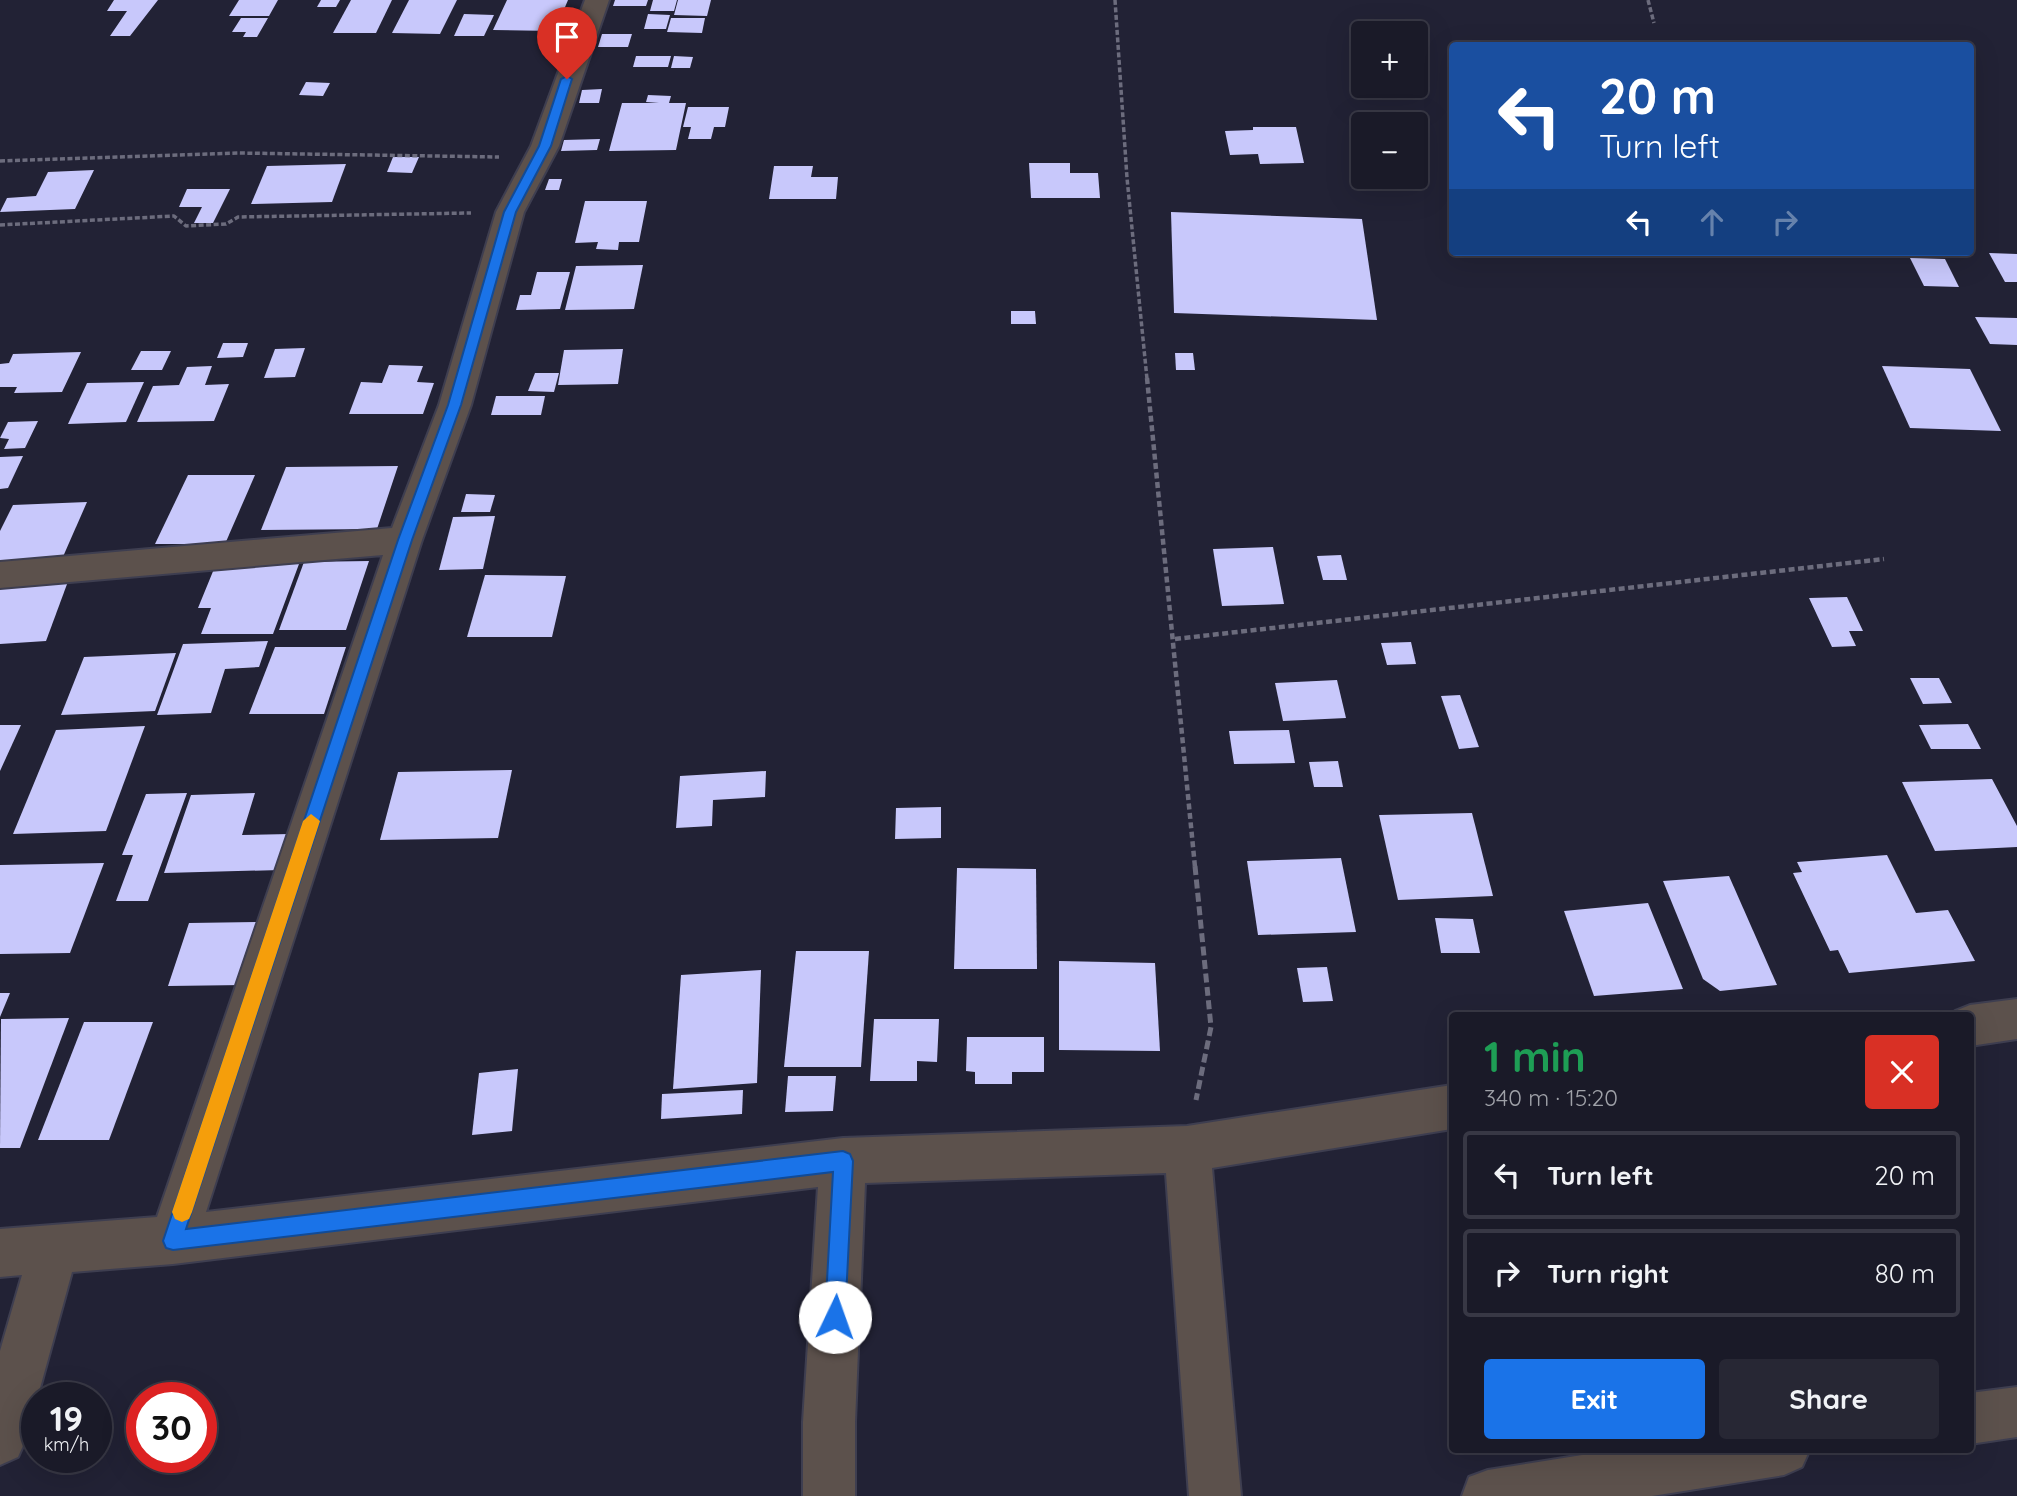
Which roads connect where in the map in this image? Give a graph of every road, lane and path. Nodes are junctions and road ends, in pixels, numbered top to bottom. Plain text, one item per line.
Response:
1 (597, 0) edge
2 (1115, 0) edge
3 (1648, 0) edge
4 (1654, 23) dead end
5 (539, 158) junction
6 (0, 160) edge
7 (510, 212) junction
8 (0, 225) edge
9 (405, 540) junction
10 (1884, 559) dead end
11 (0, 575) edge
12 (1175, 639) junction
13 (2017, 1019) edge
14 (1974, 1025) edge
15 (1449, 1107) edge
16 (1187, 1149) junction
17 (843, 1161) junction
18 (173, 1241) junction
19 (54, 1249) junction
20 (0, 1253) edge
21 (2017, 1412) edge
22 (1974, 1418) edge
23 (0, 1439) edge
24 (1759, 1453) edge
25 (829, 1496) edge
26 (1215, 1496) edge
27 (1488, 1496) edge

1 - 5 street
2 - 12 path
3 - 4 path
5 - 6 path
5 - 7 street
7 - 8 path
7 - 9 street
9 - 11 street
9 - 18 street
10 - 12 path
12 - 16 path
13 - 14 street
15 - 16 street
16 - 17 street
16 - 26 street
17 - 18 street
17 - 25 street
18 - 19 street
19 - 20 street
19 - 23 street
21 - 22 street
24 - 27 street

